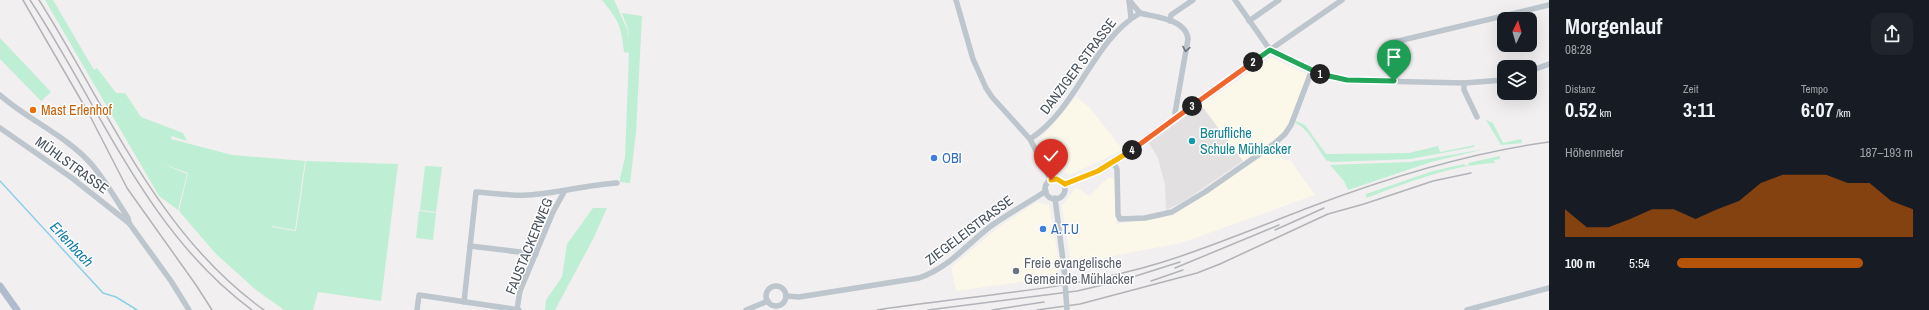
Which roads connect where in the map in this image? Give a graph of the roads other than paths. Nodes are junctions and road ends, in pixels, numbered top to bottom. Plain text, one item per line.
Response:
1 (956, 0) edge
2 (1129, 0) edge
3 (1193, 0) edge
4 (1235, 0) edge
5 (1278, 0) edge
6 (1342, 0) edge
7 (1549, 5) edge
8 (1140, 13) junction
9 (1131, 18) junction
10 (1170, 21) junction
11 (1249, 21) junction
12 (1390, 43) dead end
13 (1270, 50) junction
14 (1549, 64) edge
15 (1537, 68) edge
16 (1312, 70) junction
17 (1497, 81) edge
18 (1464, 83) junction
19 (0, 95) edge
20 (1178, 117) junction
21 (1477, 117) dead end
22 (0, 128) edge
23 (1030, 139) junction
24 (1113, 162) junction
25 (1051, 180) junction
26 (617, 183) dead end
27 (1064, 184) junction
28 (1046, 191) junction
29 (564, 192) junction
30 (1055, 198) junction
31 (129, 223) junction
32 (470, 246) junction
33 (536, 254) junction
34 (0, 286) edge
35 (1549, 288) edge
36 (786, 296) junction
37 (768, 301) junction
38 (464, 302) junction
39 (17, 310) edge
40 (189, 310) edge
41 (417, 310) edge
42 (519, 310) edge
43 (746, 310) edge
44 (1067, 310) edge
45 (1467, 310) edge

1 - 23 street
2 - 8 street, DANZIGER STRASSE
2 - 9 street, DANZIGER STRASSE
3 - 10 street
4 - 11 street
5 - 11 street
6 - 13 street
7 - 12 street
8 - 9 street
8 - 10 street
9 - 23 street, DANZIGER STRASSE
10 -> 20 street
11 - 13 street
13 - 16 street
13 - 20 street
14 - 15 street
16 - 18 street
16 - 24 street
17 - 18 street
18 - 21 street
19 - 31 street
20 - 24 street
22 - 31 street, MÜHLSTRASSE
23 - 25 street
24 - 27 street
25 - 27 street
25 - 28 street
26 - 29 street
27 - 30 street
28 - 30 street
28 - 36 street, ZIEGELEISTRASSE
29 - 32 street
29 - 33 street, FAUSTACKERWEG
30 - 44 street, bridge
31 - 40 street
32 - 33 street
32 - 38 street
33 - 42 street, FAUSTACKERWEG
34 - 39 main road
35 - 45 street
36 - 37 street, ZIEGELEISTRASSE
36 - 37 street, ZIEGELEISTRASSE
37 - 43 street, ZIEGELEISTRASSE
38 - 41 street
38 - 42 street

